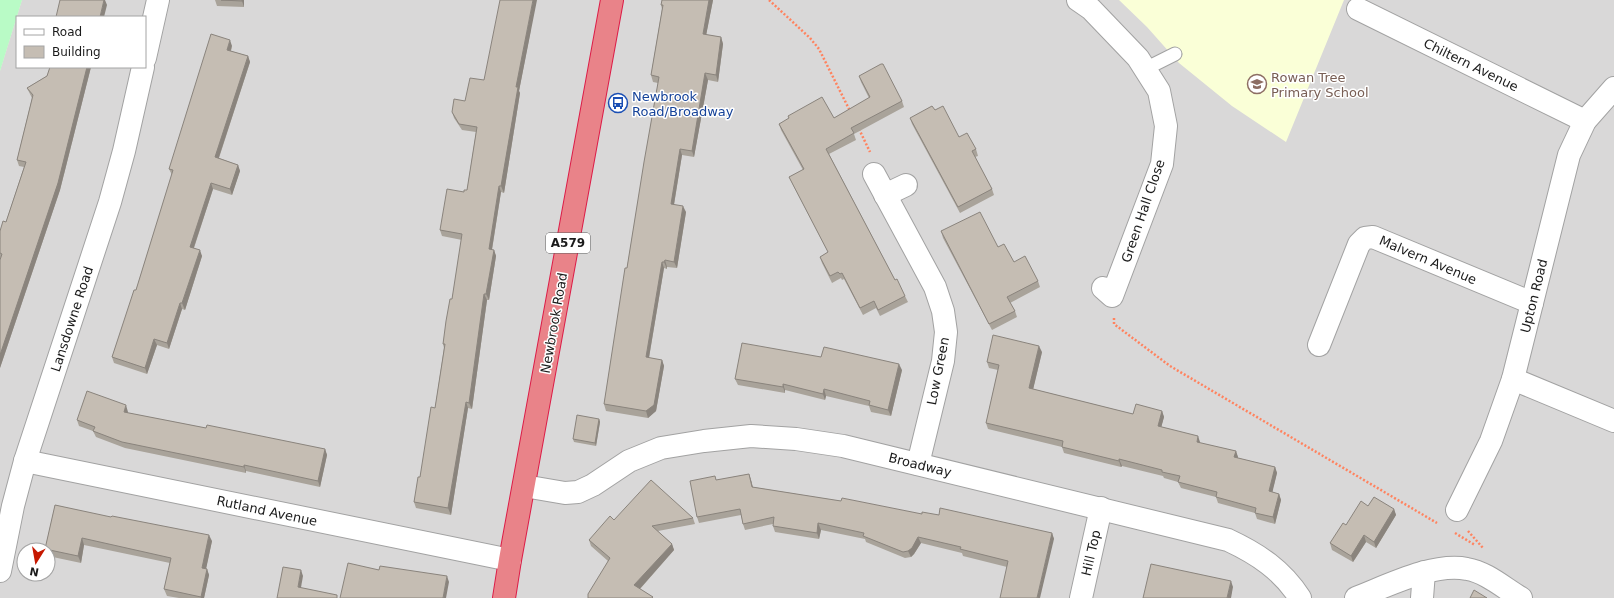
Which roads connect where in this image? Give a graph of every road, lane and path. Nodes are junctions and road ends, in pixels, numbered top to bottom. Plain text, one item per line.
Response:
1 (158, 0) edge
2 (612, 0) edge
3 (769, 0) edge
4 (1078, 0) edge
5 (1358, 9) dead end
6 (146, 54) edge
7 (1175, 54) dead end
8 (143, 68) edge
9 (1145, 69) junction
10 (1614, 88) edge
11 (850, 112) edge
12 (1585, 121) junction
13 (858, 126) edge
14 (874, 174) joint
15 (906, 185) dead end
16 (886, 195) junction
17 (1107, 292) joint
18 (1532, 303) junction
19 (1319, 345) dead end
20 (1513, 379) junction
21 (1614, 421) edge
22 (25, 461) junction
23 (918, 464) junction
24 (524, 486) junction
25 (1101, 508) junction
26 (1457, 510) joint
27 (1439, 524) dead end
28 (1453, 532) dead end
29 (510, 560) junction
30 (0, 571) edge
31 (1424, 572) junction
32 (504, 598) edge
33 (1081, 598) edge
34 (1300, 598) edge
35 (1356, 598) edge
36 (1422, 598) edge
37 (1520, 598) edge

1 - 6 street
2 - 24 highway, Newbrook Road / A579
3 - 11 path
4 - 9 street, Green Hall Close
5 - 12 street, Chiltern Avenue
7 - 9 lane
8 - 22 street, Lansdowne Road
9 - 17 street, Green Hall Close
10 - 12 street, Upton Road
12 - 18 street, Upton Road
13 - 14 path
14 - 16 street, Low Green
15 - 16 street
16 - 23 street, Low Green
17 - 27 path
18 - 19 street, Malvern Avenue
18 - 20 street, Upton Road
20 - 21 street
20 - 26 street, Upton Road
22 - 29 street, Rutland Avenue
22 - 30 street, Lansdowne Road
23 - 24 street, Broadway
23 - 25 street, Broadway
24 - 29 highway, Newbrook Road / A579
25 - 33 street, Hill Top
25 - 34 street, Broadway
26 - 28 path
29 - 32 highway, Newbrook Road / A579
31 - 35 street
31 - 36 street
31 - 37 street

